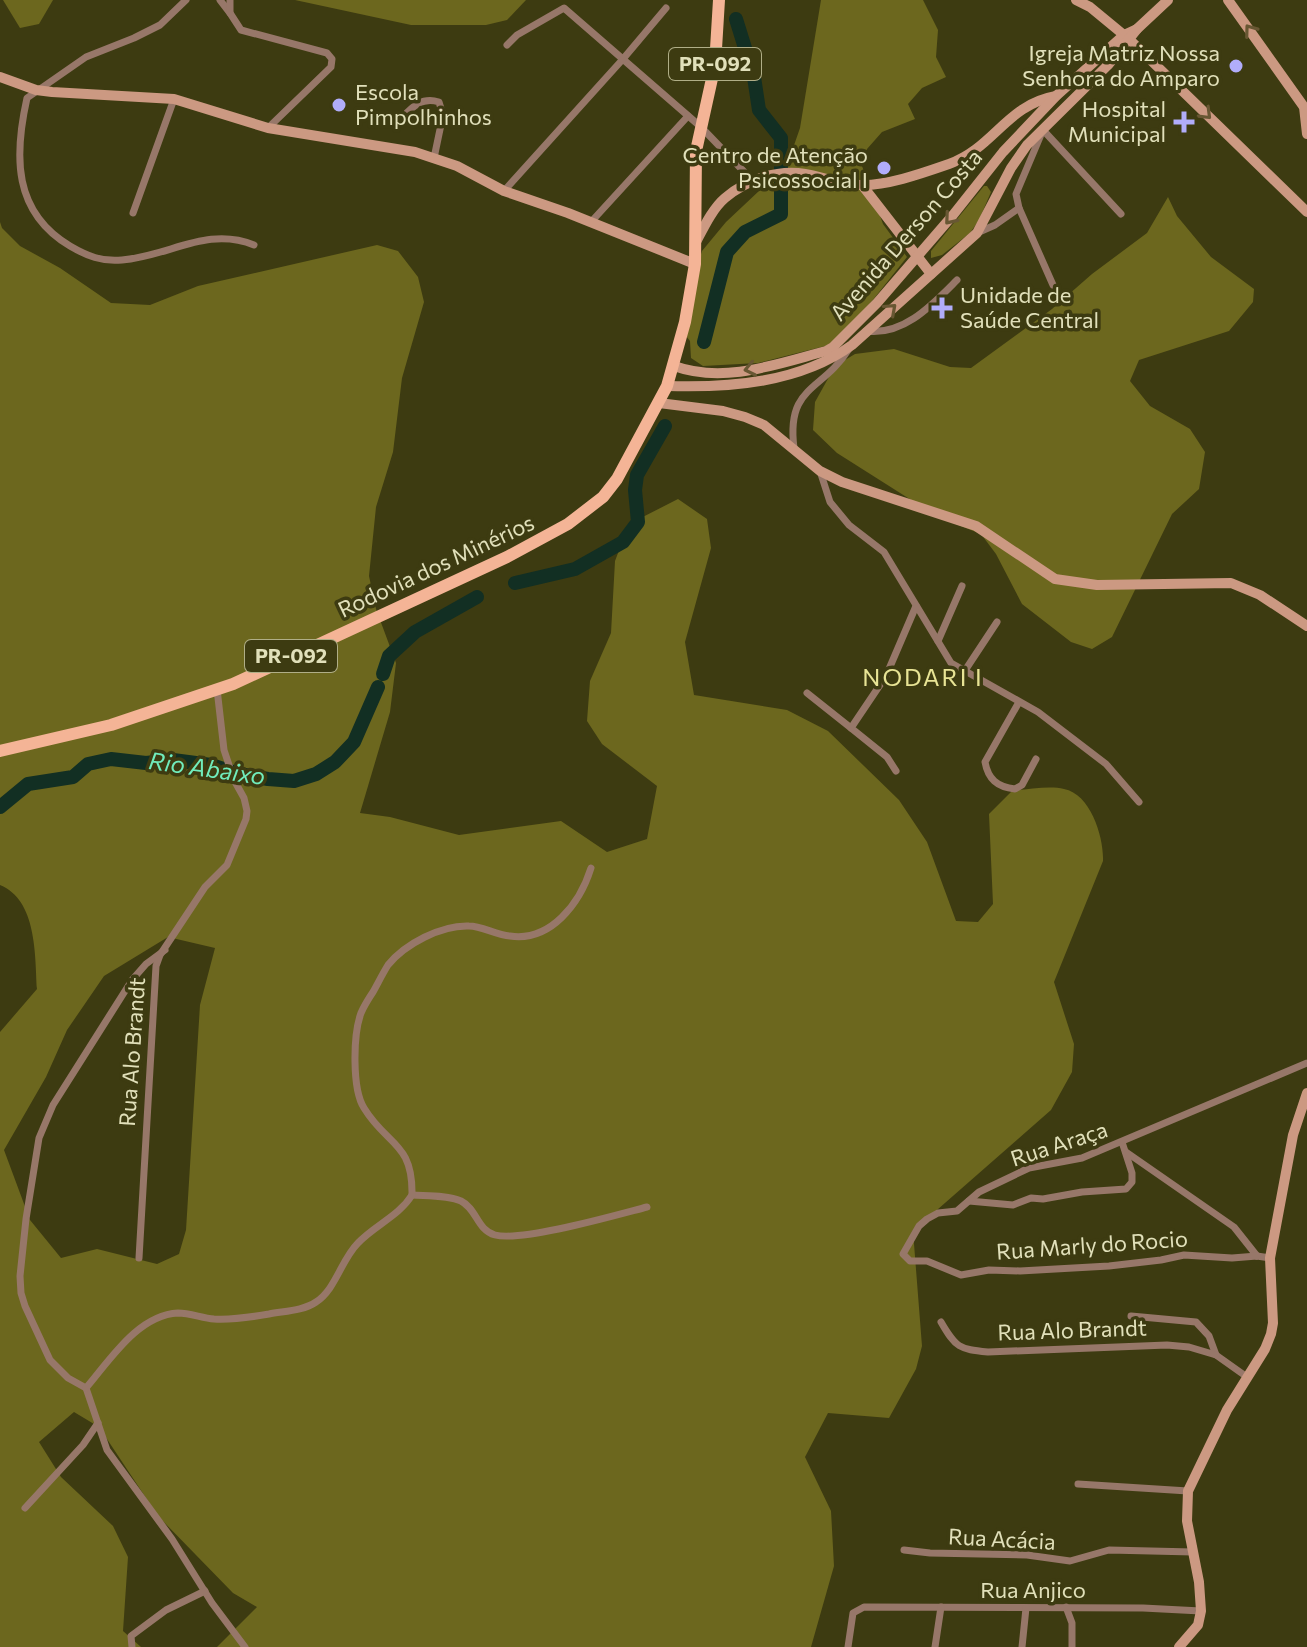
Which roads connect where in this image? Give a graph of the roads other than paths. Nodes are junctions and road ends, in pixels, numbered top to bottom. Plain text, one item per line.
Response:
1 (186, 0) edge
2 (220, 0) edge
3 (230, 0) edge
4 (719, 0) edge
5 (1076, 0) edge
6 (1168, 0) edge
7 (1228, 0) edge
8 (666, 8) dead end
9 (230, 13) junction
10 (1127, 37) junction
11 (507, 45) dead end
12 (623, 59) junction
13 (0, 77) edge
14 (36, 90) junction
15 (1056, 96) junction
16 (174, 99) junction
17 (1305, 106) edge
18 (688, 116) junction
19 (397, 123) dead end
20 (701, 127) junction
21 (268, 128) junction
22 (1043, 130) junction
23 (1307, 134) edge
24 (434, 158) junction
25 (987, 172) junction
26 (753, 181) junction
27 (1005, 182) junction
28 (862, 185) junction
29 (504, 191) junction
30 (1019, 208) junction
31 (1307, 212) edge
32 (133, 213) dead end
33 (1121, 214) dead end
34 (591, 222) junction
35 (977, 233) junction
36 (254, 245) dead end
37 (694, 245) junction
38 (917, 257) junction
39 (695, 264) junction
40 (931, 274) junction
41 (957, 280) dead end
42 (1053, 285) dead end
43 (866, 331) junction
44 (852, 345) junction
45 (674, 366) junction
46 (667, 386) junction
47 (659, 403) junction
48 (794, 448) junction
49 (820, 471) junction
50 (962, 586) dead end
51 (916, 606) junction
52 (997, 622) dead end
53 (1307, 626) edge
54 (938, 641) junction
55 (964, 672) junction
56 (217, 689) junction
57 (807, 693) dead end
58 (1019, 702) junction
59 (851, 728) junction
60 (0, 751) edge
61 (1036, 759) dead end
62 (896, 771) dead end
63 (1139, 802) dead end
64 (591, 868) dead end
65 (165, 950) junction
66 (1307, 1063) edge
67 (1307, 1093) edge
68 (1122, 1142) junction
69 (1126, 1152) junction
70 (412, 1195) junction
71 (969, 1201) junction
72 (647, 1207) dead end
73 (1257, 1256) junction
74 (139, 1258) dead end
75 (1270, 1258) junction
76 (919, 1260) joint
77 (1131, 1316) dead end
78 (941, 1322) dead end
79 (1216, 1355) junction
80 (1247, 1377) junction
81 (86, 1388) junction
82 (98, 1423) junction
83 (1078, 1484) dead end
84 (1188, 1491) junction
85 (25, 1508) dead end
86 (904, 1550) dead end
87 (1193, 1552) junction
88 (205, 1591) junction
89 (941, 1607) junction
90 (1066, 1607) junction
91 (1026, 1608) junction
92 (1201, 1611) junction
93 (132, 1647) edge
94 (245, 1647) edge
95 (848, 1647) edge
96 (935, 1647) edge
97 (1022, 1647) edge
98 (1072, 1647) edge
99 (1179, 1647) edge

1 - 14 street
2 - 9 street
3 - 9 street
4 - 20 main road, PR-092
5 - 10 street
6 - 10 street
17 -> 7 street
8 - 12 street
9 - 21 street
10 - 15 street, Avenida Derson Costa
10 - 22 street, Avenida Derson Costa
10 -> 31 street
11 - 12 street
12 - 18 street
12 - 29 street
13 - 14 street
14 - 16 street
14 - 36 street
15 - 25 street, Avenida Derson Costa
15 - 28 street
16 - 21 street
16 - 32 street
17 - 23 street
18 - 20 street
18 - 34 street
19 - 24 street
20 - 26 street
20 - 37 main road, PR-092
21 - 24 street
22 - 27 street, Avenida Derson Costa
22 - 30 street
22 - 33 street
24 - 29 street
25 - 27 street
25 -> 38 street, Avenida Derson Costa
26 - 28 street
26 - 37 street
27 - 35 street, Avenida Derson Costa
28 - 38 street
29 - 34 street
30 - 35 street
30 - 42 street
34 - 39 street
35 - 40 street, Avenida Derson Costa
37 - 39 main road, PR-092
38 - 40 street
38 -> 45 street, Avenida Derson Costa
39 - 45 main road, PR-092
43 -> 40 street, Avenida Derson Costa
41 - 43 street
43 - 44 street, Avenida Derson Costa
44 - 46 street, Avenida Derson Costa
44 - 48 street
45 - 46 main road, Rodovia dos Minérios / PR-092
46 - 47 main road, Rodovia dos Minérios / PR-092
47 - 48 street
47 - 56 main road, Rodovia dos Minérios / PR-092
48 - 49 street
49 - 51 street
49 - 53 street
50 - 54 street
51 - 54 street
51 - 59 street
52 - 55 street
54 - 55 street
55 - 58 street
56 - 60 main road, Rodovia dos Minérios / PR-092
56 - 65 street, Rua Alo Brandt
57 - 59 street
58 - 61 street
58 - 63 street
59 - 62 street
64 - 70 street
65 - 74 street, Rua Alo Brandt
65 - 81 street
66 - 68 street, Rua Araça
67 - 75 street
68 - 69 street
68 - 71 street, Rua Araça
69 - 71 street
69 - 73 street
70 - 72 street
70 - 81 street
71 - 76 street, Rua Araça
73 - 75 street, Rua Marly do Rocio
73 - 76 street, Rua Marly do Rocio
75 - 80 street
77 - 79 street, Rua Alo Brandt
78 - 79 street, Rua Alo Brandt
79 - 80 street, Rua Alo Brandt
80 - 84 street
81 - 82 street
82 - 85 street
82 - 88 street
83 - 84 street
84 - 87 street
86 - 87 street, Rua Acácia
87 - 92 street
88 - 93 street
88 - 94 street
89 - 91 street, Rua Anjico
89 - 95 street, Rua Anjico
89 - 96 street
90 - 91 street, Rua Anjico
90 - 92 street, Rua Anjico
90 - 98 street
91 - 97 street
92 - 99 street

